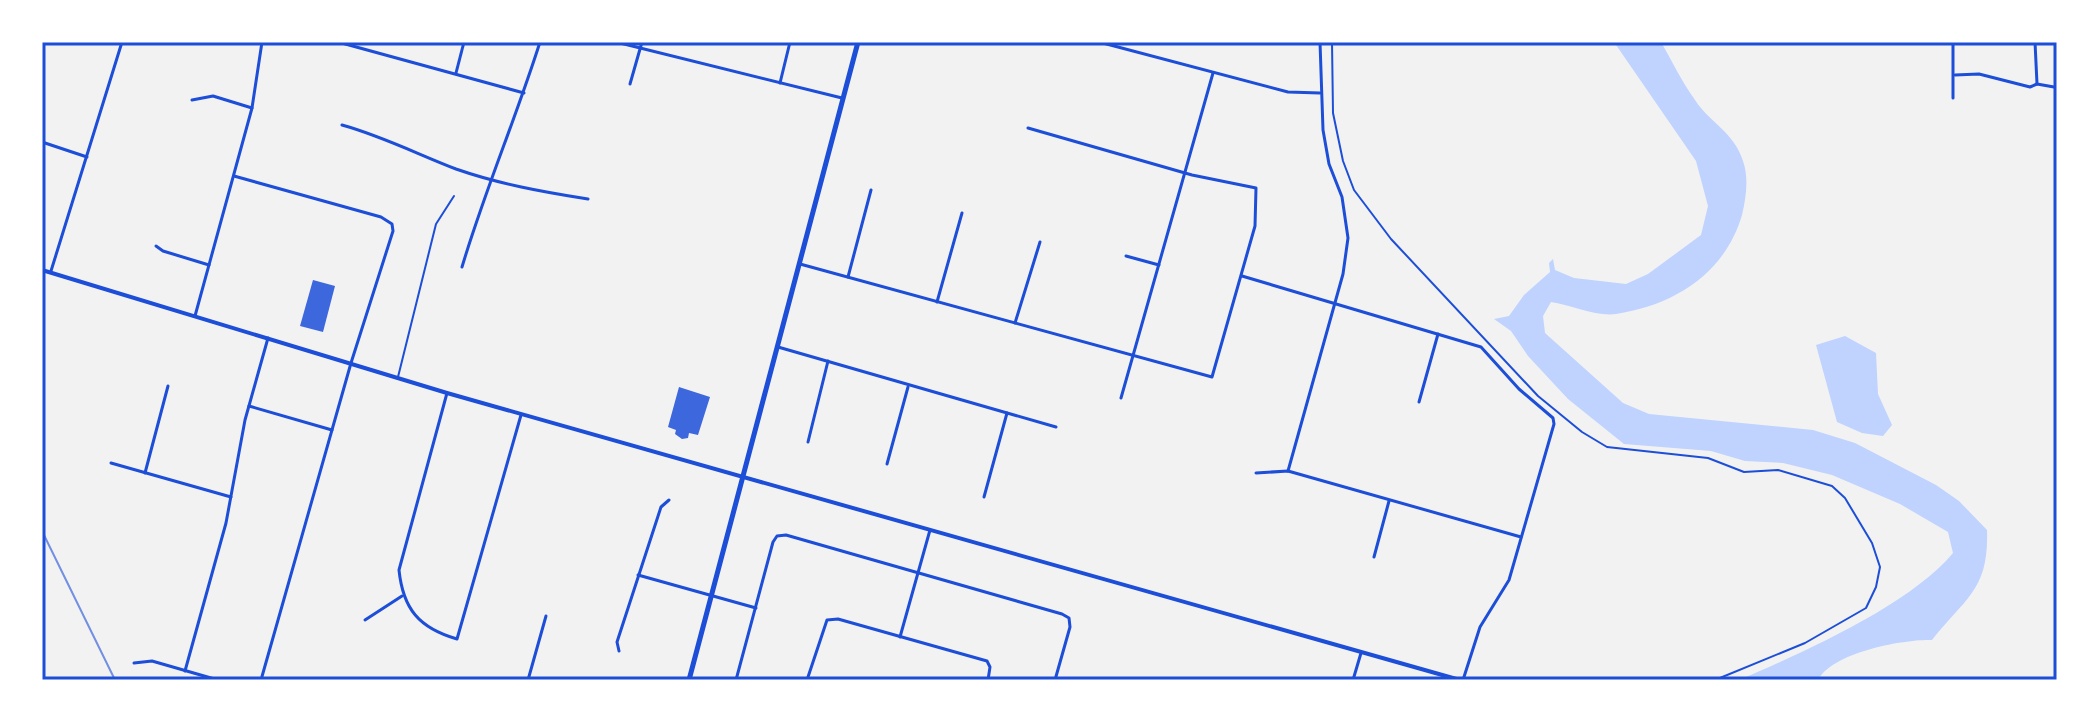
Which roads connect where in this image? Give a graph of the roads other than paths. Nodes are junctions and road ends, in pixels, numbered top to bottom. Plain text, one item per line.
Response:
1 (122, 42) edge
2 (262, 42) edge
3 (338, 42) edge
4 (464, 42) edge
5 (540, 42) edge
6 (616, 42) edge
7 (642, 42) edge
8 (790, 42) edge
9 (858, 42) edge
10 (1099, 42) edge
11 (1320, 42) edge
12 (1953, 42) edge
13 (2035, 42) edge
14 (640, 49) junction
15 (456, 73) junction
16 (1213, 73) junction
17 (1955, 75) junction
18 (780, 83) junction
19 (630, 84) dead end
20 (2037, 84) junction
21 (2054, 87) dead end
22 (524, 93) junction
23 (1320, 93) junction
24 (843, 98) junction
25 (1953, 98) dead end
26 (192, 100) dead end
27 (252, 108) junction
28 (342, 125) dead end
29 (1028, 128) dead end
30 (42, 142) edge
31 (87, 157) junction
32 (1184, 173) junction
33 (234, 176) junction
34 (490, 178) junction
35 (871, 190) dead end
36 (454, 196) dead end
37 (588, 199) dead end
38 (962, 213) dead end
39 (1040, 242) dead end
40 (156, 246) dead end
41 (1126, 256) dead end
42 (800, 264) junction
43 (209, 265) junction
44 (1159, 265) junction
45 (462, 267) dead end
46 (42, 270) edge
47 (50, 273) junction
48 (1242, 276) junction
49 (848, 277) junction
50 (937, 302) junction
51 (1335, 303) junction
52 (195, 316) junction
53 (1015, 323) junction
54 (1438, 334) junction
55 (268, 338) junction
56 (778, 347) junction
57 (1133, 357) junction
58 (828, 361) junction
59 (351, 363) junction
60 (398, 378) junction
61 (168, 386) dead end
62 (908, 386) junction
63 (447, 393) junction
64 (1121, 398) dead end
65 (1419, 402) dead end
66 (249, 406) junction
67 (1007, 413) junction
68 (521, 415) junction
69 (1056, 427) dead end
70 (332, 430) junction
71 (808, 442) dead end
72 (111, 463) dead end
73 (887, 464) dead end
74 (1288, 471) junction
75 (145, 473) junction
76 (1256, 473) dead end
77 (743, 476) junction
78 (231, 497) junction
79 (984, 497) dead end
80 (669, 500) dead end
81 (1389, 501) junction
82 (930, 530) junction
83 (1521, 537) junction
84 (1374, 557) dead end
85 (917, 573) junction
86 (638, 575) junction
87 (402, 596) junction
88 (710, 596) junction
89 (756, 608) junction
90 (546, 616) dead end
91 (365, 620) dead end
92 (900, 637) junction
93 (619, 651) dead end
94 (1361, 652) junction
95 (134, 663) dead end
96 (185, 671) junction
97 (218, 680) edge
98 (261, 680) edge
99 (528, 680) edge
100 (689, 680) edge
101 (736, 680) edge
102 (807, 680) edge
103 (988, 680) edge
104 (1055, 680) edge
105 (1353, 680) edge
106 (1462, 680) edge

1 - 31 street
2 - 27 street
3 - 15 street
4 - 15 street
5 - 22 street
6 - 14 street
7 - 14 street
8 - 18 street
9 - 24 main road
10 - 16 street
11 - 23 street
12 - 17 street
13 - 20 street
14 - 18 street
14 - 19 street
15 - 22 street
16 - 23 street
16 - 32 street
17 - 20 street
17 - 25 street
18 - 24 street
20 - 21 street
22 - 34 street
23 - 51 street
24 - 42 main road
26 - 27 street
27 - 33 street
28 - 34 street
29 - 32 street
30 - 31 street
31 - 47 street
32 - 44 street
32 - 48 street
33 - 43 street
33 - 59 street
34 - 37 street
34 - 45 street
35 - 49 street
36 - 60 lane
38 - 50 street
39 - 53 street
40 - 43 street
41 - 44 street
42 - 49 street
42 - 56 main road
43 - 52 street
44 - 57 street
46 - 47 street
47 - 52 street
48 - 51 street
48 - 57 street
49 - 50 street
50 - 53 street
51 - 54 street
51 - 74 street
52 - 55 street
53 - 57 street
54 - 65 street
54 - 83 street
55 - 59 street
55 - 66 street
56 - 58 street
56 - 77 main road
57 - 64 street
58 - 62 street
58 - 71 street
59 - 60 street
59 - 70 street
60 - 63 street
61 - 75 street
62 - 67 street
62 - 73 street
63 - 68 street
63 - 87 street
66 - 70 street
66 - 78 street
67 - 69 street
67 - 79 street
68 - 77 street
68 - 87 street
70 - 98 street
72 - 75 street
74 - 76 street
74 - 81 street
75 - 78 street
77 - 82 street
77 - 88 main road
78 - 96 street
80 - 86 street
81 - 83 street
81 - 84 street
82 - 85 street
82 - 94 street
83 - 106 street
85 - 89 street
85 - 92 street
85 - 104 street
86 - 88 street
86 - 93 street
87 - 91 street
88 - 89 street
88 - 100 main road
89 - 101 street
90 - 99 street
92 - 102 street
92 - 103 street
94 - 105 street
94 - 106 street
95 - 96 street
96 - 97 street

